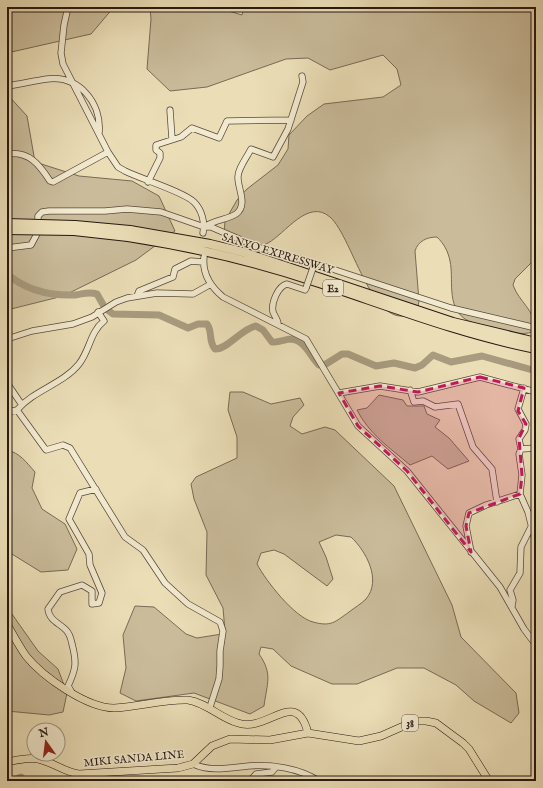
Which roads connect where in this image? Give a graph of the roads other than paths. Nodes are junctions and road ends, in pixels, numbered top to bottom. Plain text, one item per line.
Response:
1 (68, 7) edge
2 (302, 76) dead end
3 (72, 82) junction
4 (7, 86) edge
5 (170, 110) dead end
6 (291, 120) junction
7 (98, 135) junction
8 (172, 139) junction
9 (108, 152) junction
10 (7, 154) edge
11 (148, 182) junction
12 (7, 223) edge
13 (7, 230) edge
14 (204, 230) junction
15 (129, 234) junction
16 (7, 248) edge
17 (314, 264) junction
18 (211, 284) junction
19 (137, 296) junction
20 (100, 311) junction
21 (278, 324) junction
22 (536, 328) edge
23 (7, 339) edge
24 (536, 342) edge
25 (536, 349) edge
26 (7, 383) edge
27 (524, 388) junction
28 (410, 390) junction
29 (536, 392) edge
30 (338, 393) junction
31 (19, 408) junction
32 (7, 412) edge
33 (536, 448) edge
34 (521, 449) junction
35 (96, 489) junction
36 (520, 494) junction
37 (497, 502) junction
38 (531, 527) junction
39 (536, 544) edge
40 (471, 552) junction
41 (512, 606) junction
42 (7, 624) edge
43 (536, 645) edge
44 (71, 691) junction
45 (210, 708) junction
46 (308, 733) junction
47 (7, 762) edge
48 (194, 764) junction
49 (275, 768) junction
50 (250, 781) edge
51 (319, 781) edge
52 (489, 781) edge

1 - 3 street
2 - 6 street
3 - 4 street
3 - 7 street
3 - 7 street
5 - 8 street
6 - 8 street
6 - 14 street
7 - 9 street
8 - 11 street
9 - 10 street
9 - 11 street
11 - 14 street
12 - 15 highway, SANYO EXPRESSWAY / E2, bridge
13 - 15 highway, SANYO EXPRESSWAY / E2, bridge
14 - 16 street
14 - 17 street
15 - 24 highway, SANYO EXPRESSWAY / E2
15 - 25 highway, SANYO EXPRESSWAY / E2
17 - 21 street, bridge
17 - 22 street
18 - 19 street
18 - 19 street
18 - 21 street
19 - 20 street
20 - 23 street
20 - 31 street
21 - 30 street
26 - 31 street
27 - 28 street
27 - 29 street
27 - 34 street
28 - 30 street
28 - 37 street
30 - 40 street
31 - 32 street
31 - 35 street
33 - 34 street
34 - 36 street
35 - 44 street
35 - 45 street
36 - 37 street
36 - 38 street
37 - 40 street
38 - 39 street
38 - 41 street
40 - 41 street
41 - 43 street
42 - 44 main road
44 - 45 main road
45 - 46 main road
46 - 48 main road, MIKI SANDA LINE / 38
46 - 52 main road, MIKI SANDA LINE / 38
47 - 48 main road, MIKI SANDA LINE
48 - 49 street
49 - 50 street
49 - 51 street

